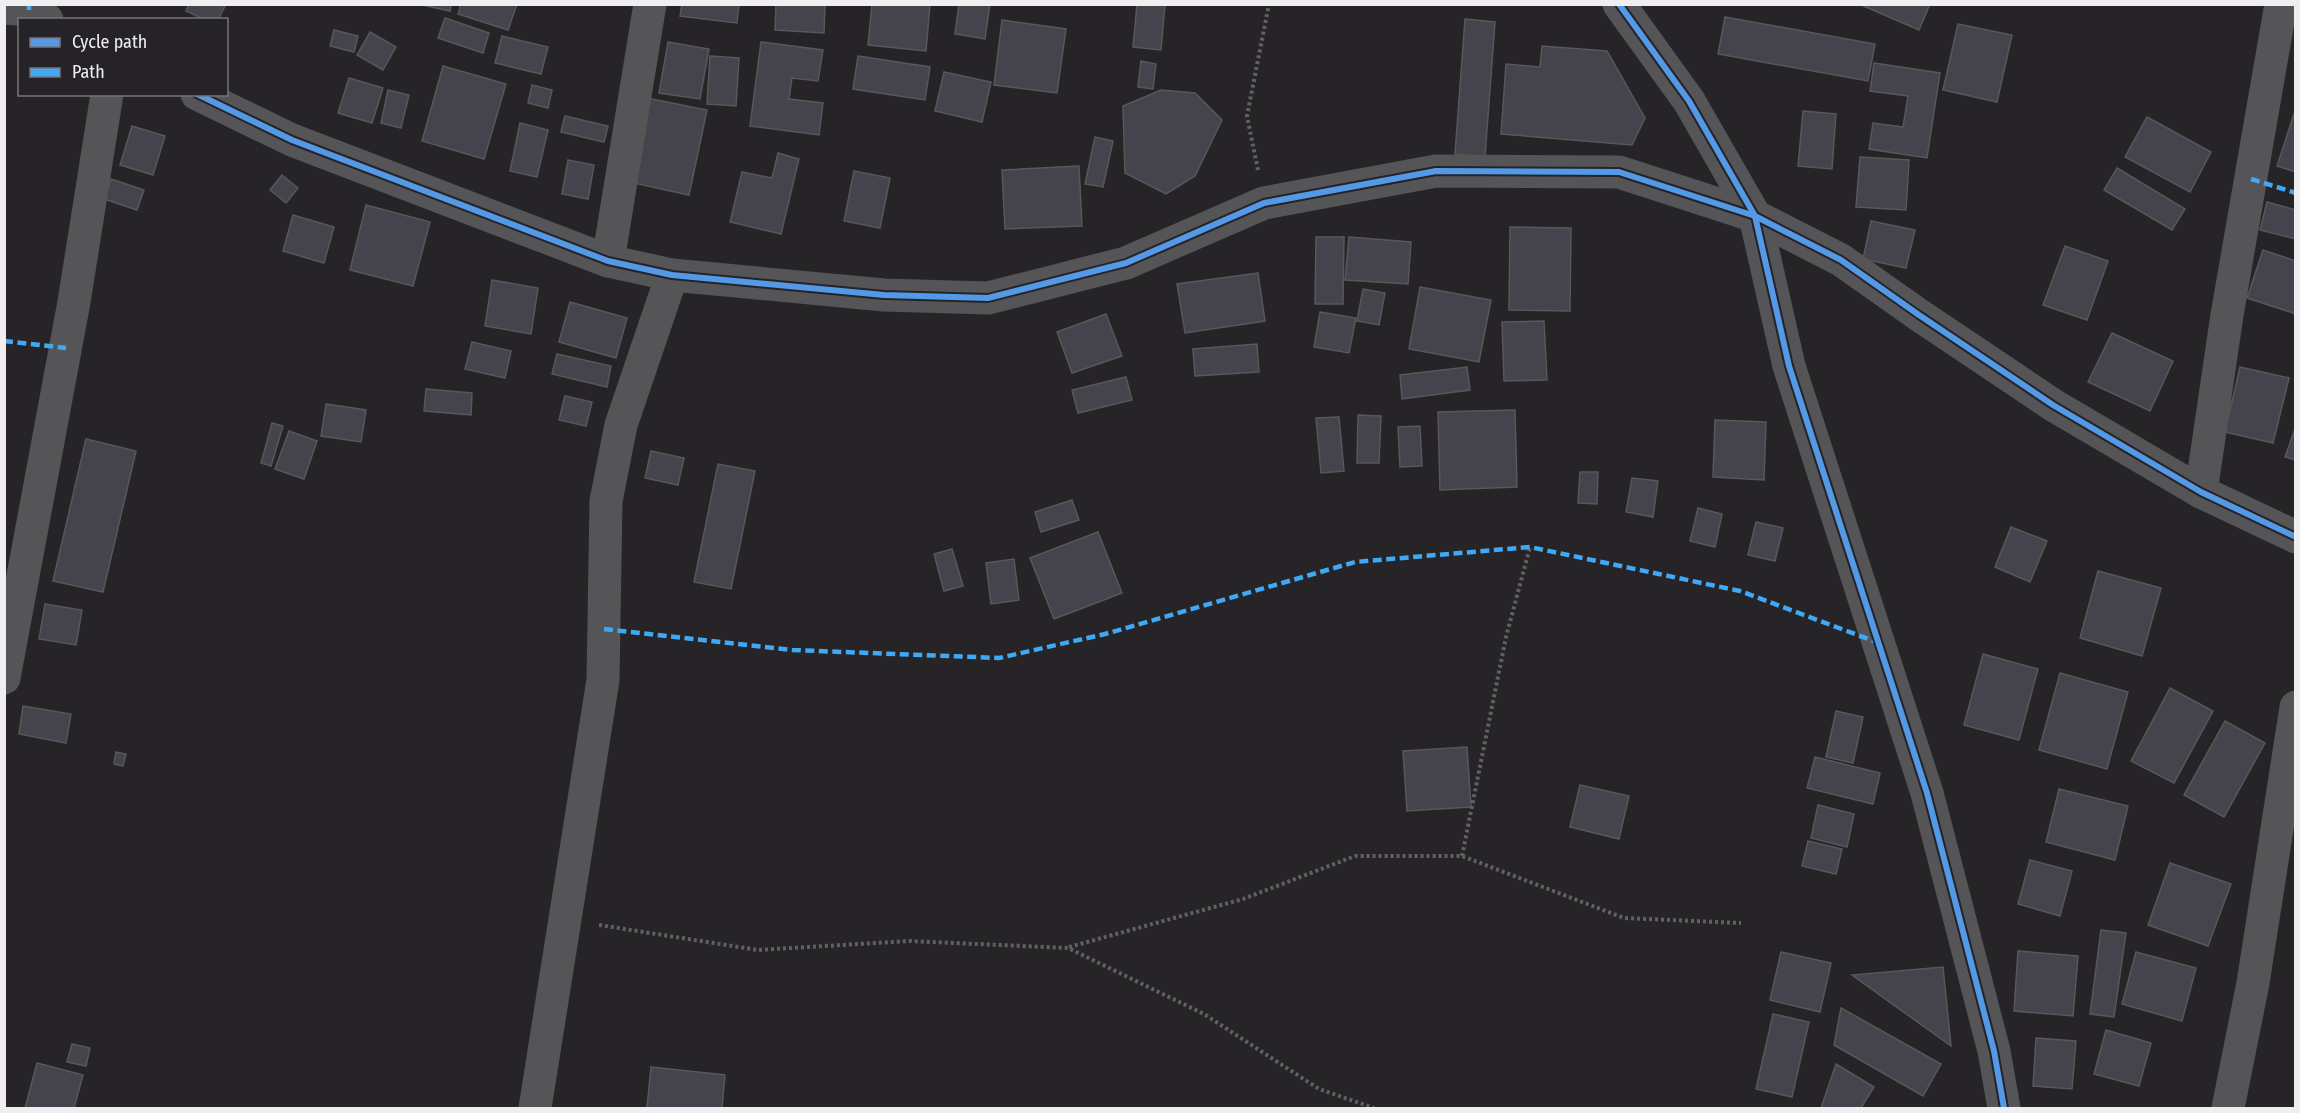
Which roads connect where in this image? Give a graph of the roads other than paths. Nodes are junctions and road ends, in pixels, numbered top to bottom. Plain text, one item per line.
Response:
1 (650, 4) edge
2 (1619, 4) edge
3 (2281, 4) edge
4 (4, 8) edge
5 (43, 18) edge
6 (107, 96) edge
7 (202, 96) edge
8 (1755, 216) junction
9 (608, 261) junction
10 (672, 275) junction
11 (2201, 492) junction
12 (2295, 537) edge
13 (4, 678) edge
14 (2295, 707) edge
15 (535, 1108) edge
16 (2004, 1108) edge
17 (2228, 1108) edge

1 - 9 street
2 - 8 street
3 - 11 street
4 - 5 street
6 - 13 street
7 - 9 street
8 - 10 street
8 - 11 street
8 - 16 street
9 - 10 street
10 - 15 street
11 - 12 street
14 - 17 street

